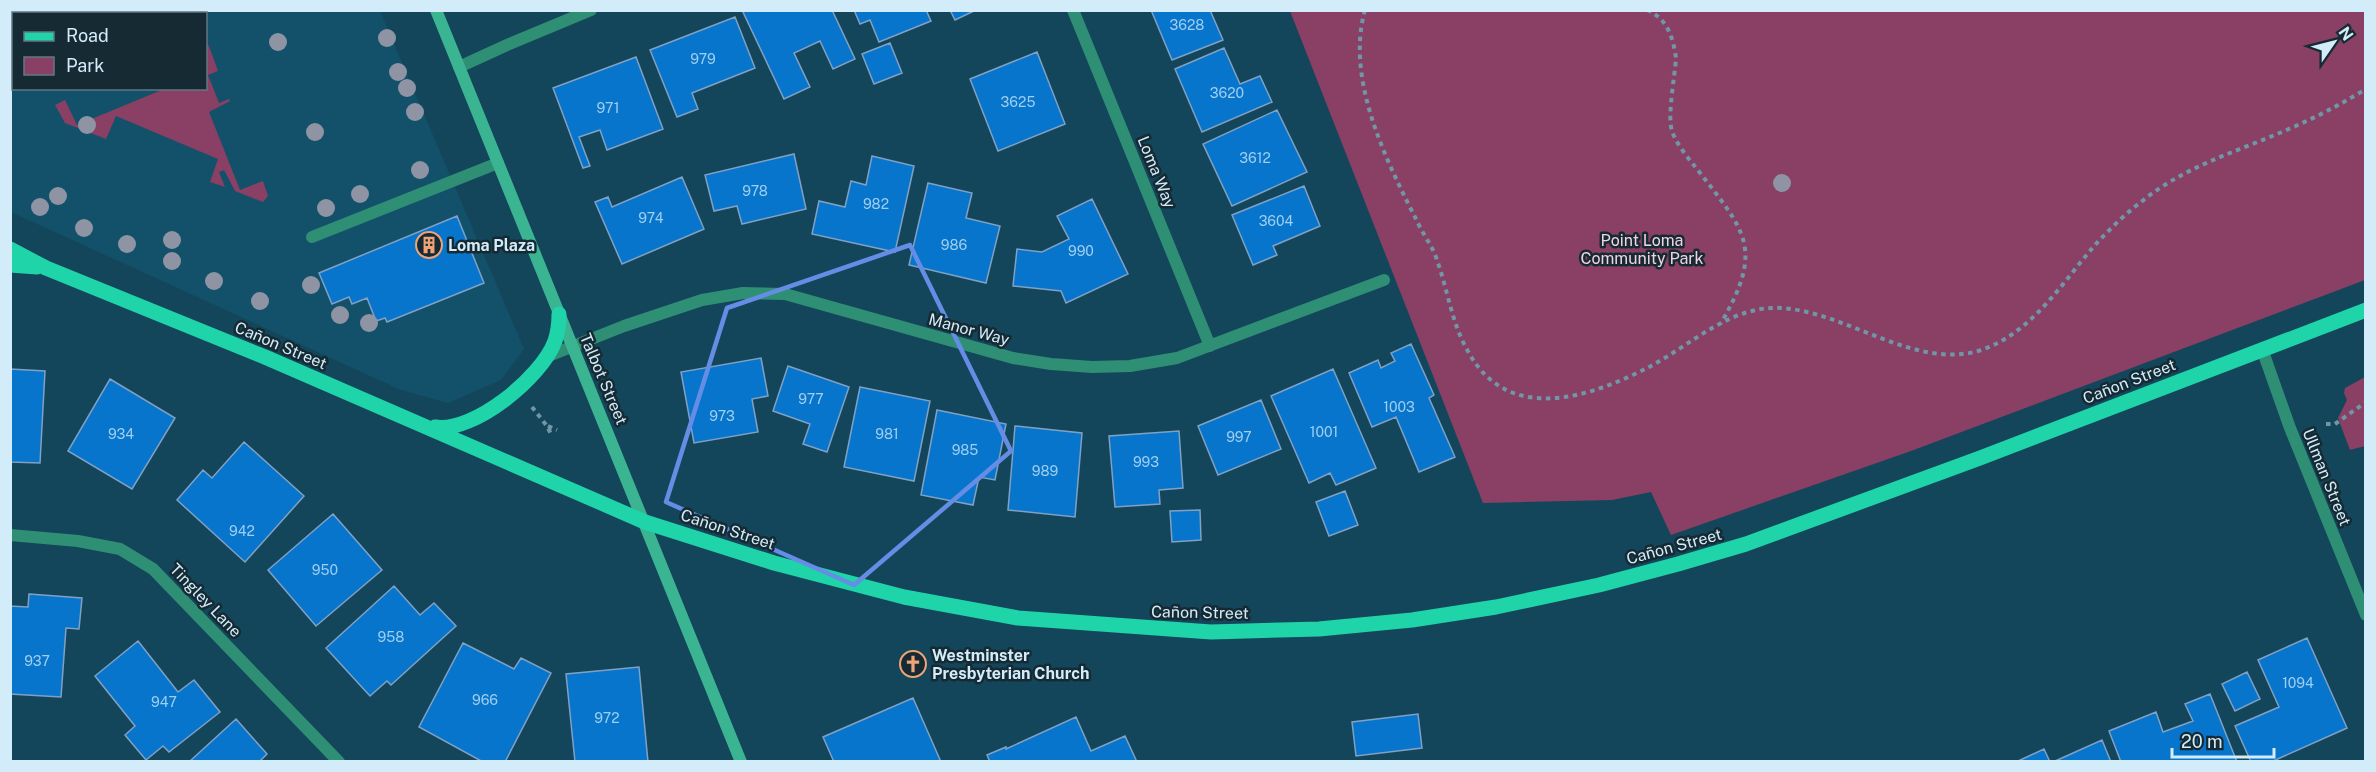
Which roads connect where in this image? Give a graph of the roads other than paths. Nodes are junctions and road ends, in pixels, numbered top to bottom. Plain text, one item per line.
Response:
1 (436, 10) edge
2 (591, 10) edge
3 (1073, 10) edge
4 (459, 67) junction
5 (498, 163) junction
6 (312, 237) dead end
7 (10, 249) edge
8 (10, 264) edge
9 (46, 268) junction
10 (1384, 280) dead end
11 (2366, 310) edge
12 (559, 314) junction
13 (573, 346) junction
14 (1210, 346) junction
15 (2262, 349) junction
16 (546, 357) junction
17 (423, 425) junction
18 (645, 522) junction
19 (10, 535) edge
20 (2366, 615) edge
21 (339, 762) edge
22 (741, 762) edge

1 - 4 main road, Talbot Street
2 - 4 street
3 - 14 street, Loma Way
4 - 5 main road, Talbot Street
5 - 6 street
5 - 12 main road, Talbot Street
7 - 9 main road, Cañon Street
8 - 9 main road, Cañon Street
9 - 17 main road, Cañon Street
10 - 14 street, Manor Way
11 - 15 main road, Cañon Street
12 - 13 main road, Talbot Street
12 - 16 main road
13 - 14 street, Manor Way
13 - 16 street, Manor Way
13 - 18 main road, Talbot Street
15 - 18 main road, Cañon Street
15 - 20 street, Ullman Street
16 - 17 main road
17 - 18 main road, Cañon Street
18 - 22 main road, Talbot Street
19 - 21 street, Tingley Lane

